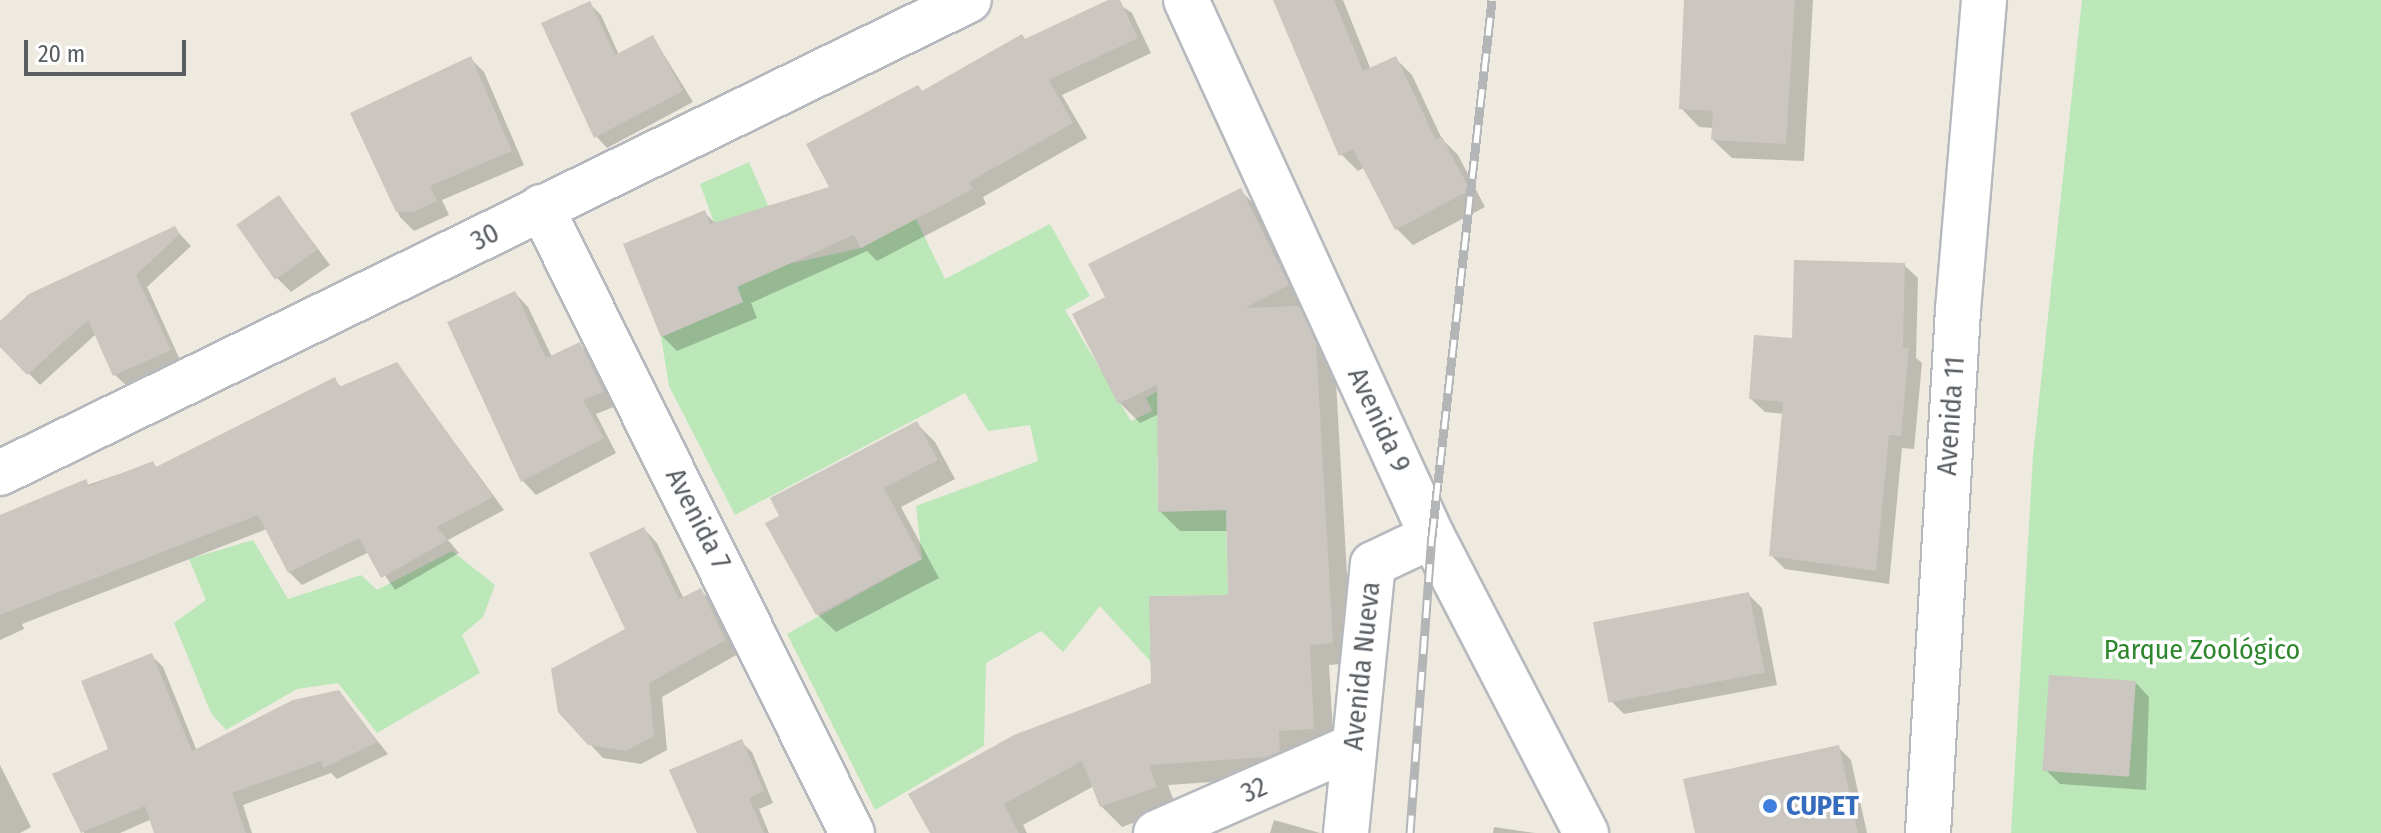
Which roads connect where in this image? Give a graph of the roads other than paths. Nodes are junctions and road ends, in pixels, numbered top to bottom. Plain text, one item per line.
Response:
1 (969, 0) edge
2 (1186, 0) edge
3 (1984, 0) edge
4 (541, 207) junction
5 (0, 473) edge
6 (1432, 536) junction
7 (1352, 747) junction
8 (852, 833) edge
9 (1156, 833) edge
10 (1346, 833) edge
11 (1586, 833) edge
12 (1928, 833) edge

1 - 4 street, 30
2 - 6 street, Avenida 9
3 - 12 street, Avenida 11
4 - 5 street, 30
4 - 8 street, Avenida 7
6 - 7 street, Avenida Nueva
6 - 11 street, Avenida 9
7 - 9 street, 32
7 - 10 street, Avenida Nueva

